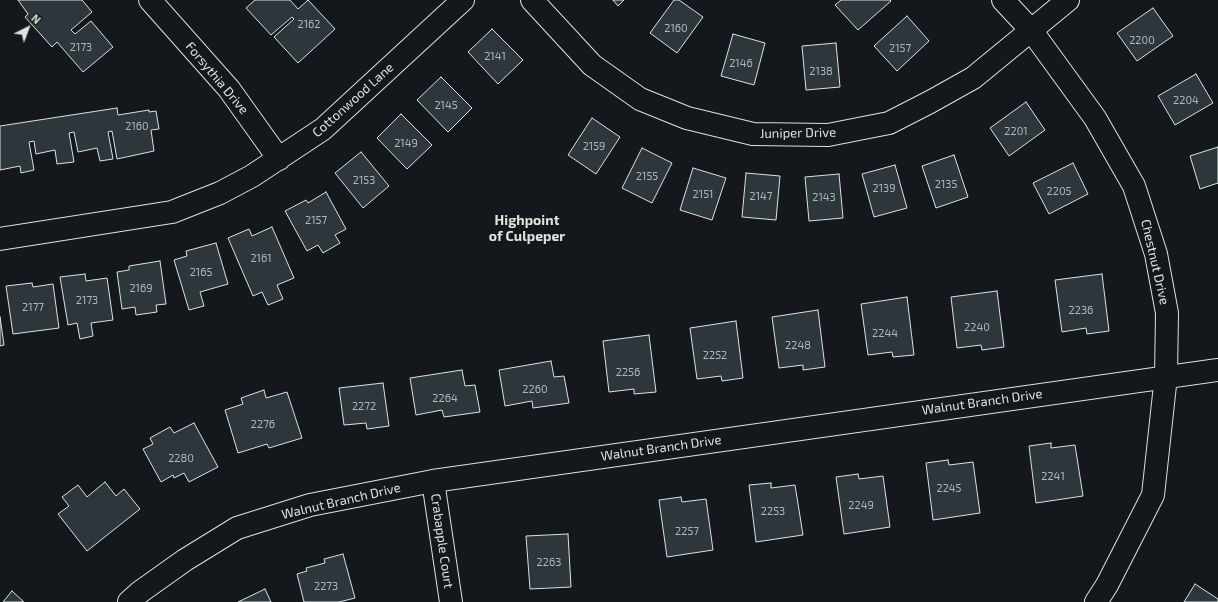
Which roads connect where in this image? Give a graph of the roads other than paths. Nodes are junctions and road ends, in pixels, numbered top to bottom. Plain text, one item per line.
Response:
1 (150, 0) edge
2 (463, 0) edge
3 (532, 0) edge
4 (1003, 0) edge
5 (1068, 0) edge
6 (1031, 30) junction
7 (279, 159) junction
8 (0, 239) edge
9 (1218, 370) edge
10 (1166, 376) junction
11 (433, 481) junction
12 (129, 602) edge
13 (451, 602) edge
14 (1096, 602) edge

1 - 7 street, Forsythia Drive
2 - 7 street, Cottonwood Lane
3 - 6 street, Juniper Drive
4 - 6 street, Chestnut Drive
5 - 6 street, Juniper Drive
6 - 10 street, Chestnut Drive
7 - 8 street, Cottonwood Lane
9 - 10 street, Walnut Branch Drive
10 - 11 street, Walnut Branch Drive
10 - 14 street, Chestnut Drive
11 - 12 street, Walnut Branch Drive
11 - 13 street, Crabapple Court

